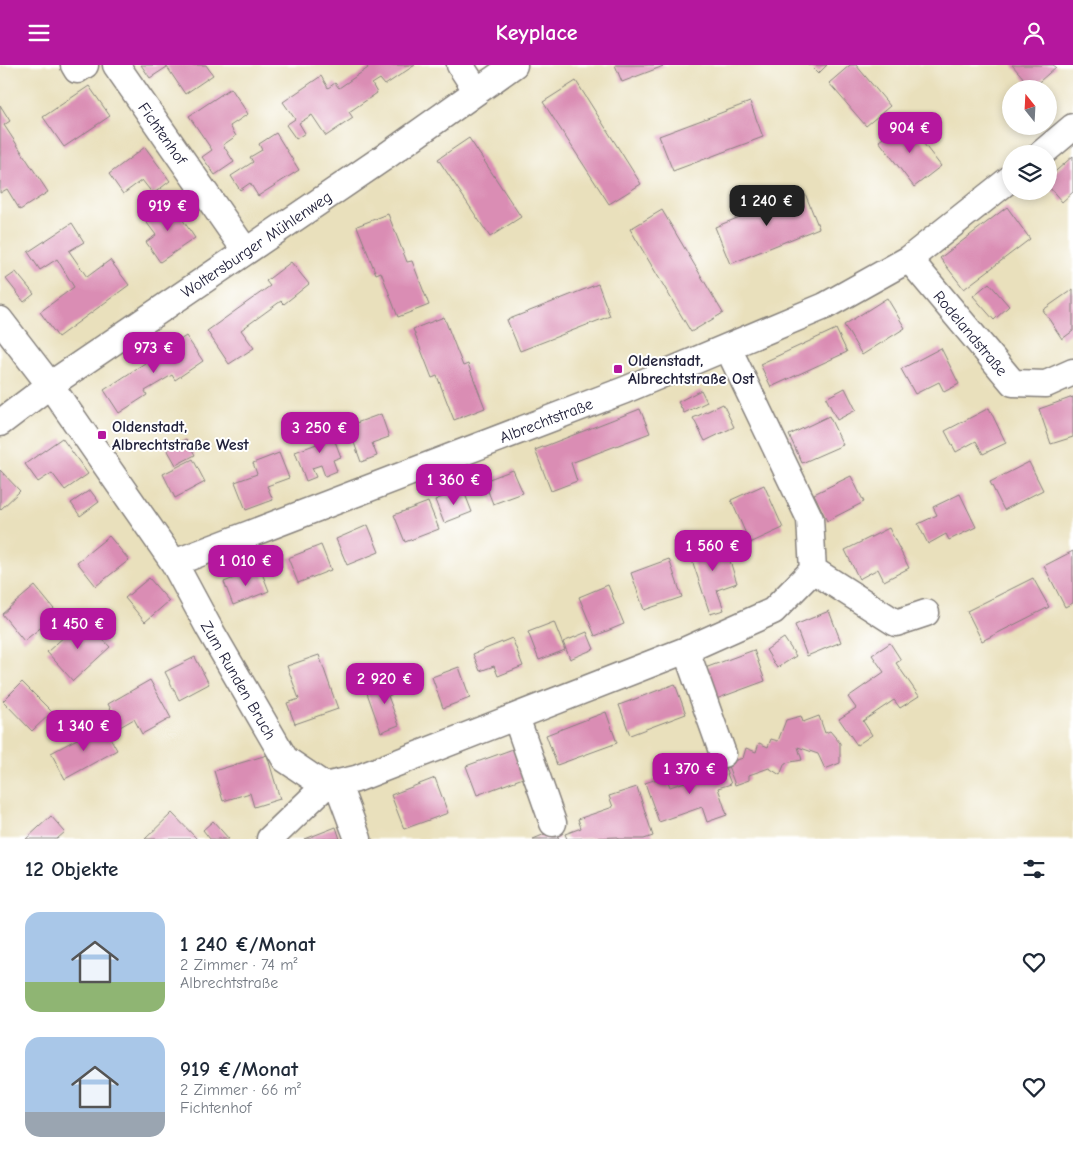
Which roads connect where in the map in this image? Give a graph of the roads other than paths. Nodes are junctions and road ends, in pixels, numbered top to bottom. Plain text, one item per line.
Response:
1 (74, 65) edge
2 (85, 65) edge
3 (116, 65) edge
4 (460, 65) edge
5 (514, 65) edge
6 (476, 91) junction
7 (1073, 127) edge
8 (1052, 145) edge
9 (1002, 185) edge
10 (245, 250) junction
11 (909, 259) junction
12 (0, 320) edge
13 (728, 348) junction
14 (1073, 372) edge
15 (50, 385) junction
16 (0, 423) edge
17 (174, 563) junction
18 (813, 570) junction
19 (926, 613) dead end
20 (686, 650) junction
21 (516, 717) junction
22 (723, 754) dead end
23 (332, 785) junction
24 (553, 823) dead end
25 (270, 839) edge
26 (358, 839) edge

1 - 2 street
3 - 10 street, Fichtenhof
4 - 6 street
5 - 6 street, Woltersburger Mühlenweg
6 - 10 street, Woltersburger Mühlenweg
7 - 8 street
9 - 11 street, Albrechtstraße
10 - 15 street, Woltersburger Mühlenweg
11 - 13 street, Albrechtstraße
11 - 14 street, Rodelandstraße
12 - 15 street, Zum Runden Bruch
13 - 17 street, Albrechtstraße
13 - 18 street
15 - 16 street, Woltersburger Mühlenweg
15 - 17 street, Zum Runden Bruch
17 - 23 street, Zum Runden Bruch
18 - 19 street
18 - 20 street
20 - 21 street
20 - 22 street
21 - 23 street
21 - 24 street
23 - 25 street
23 - 26 street

